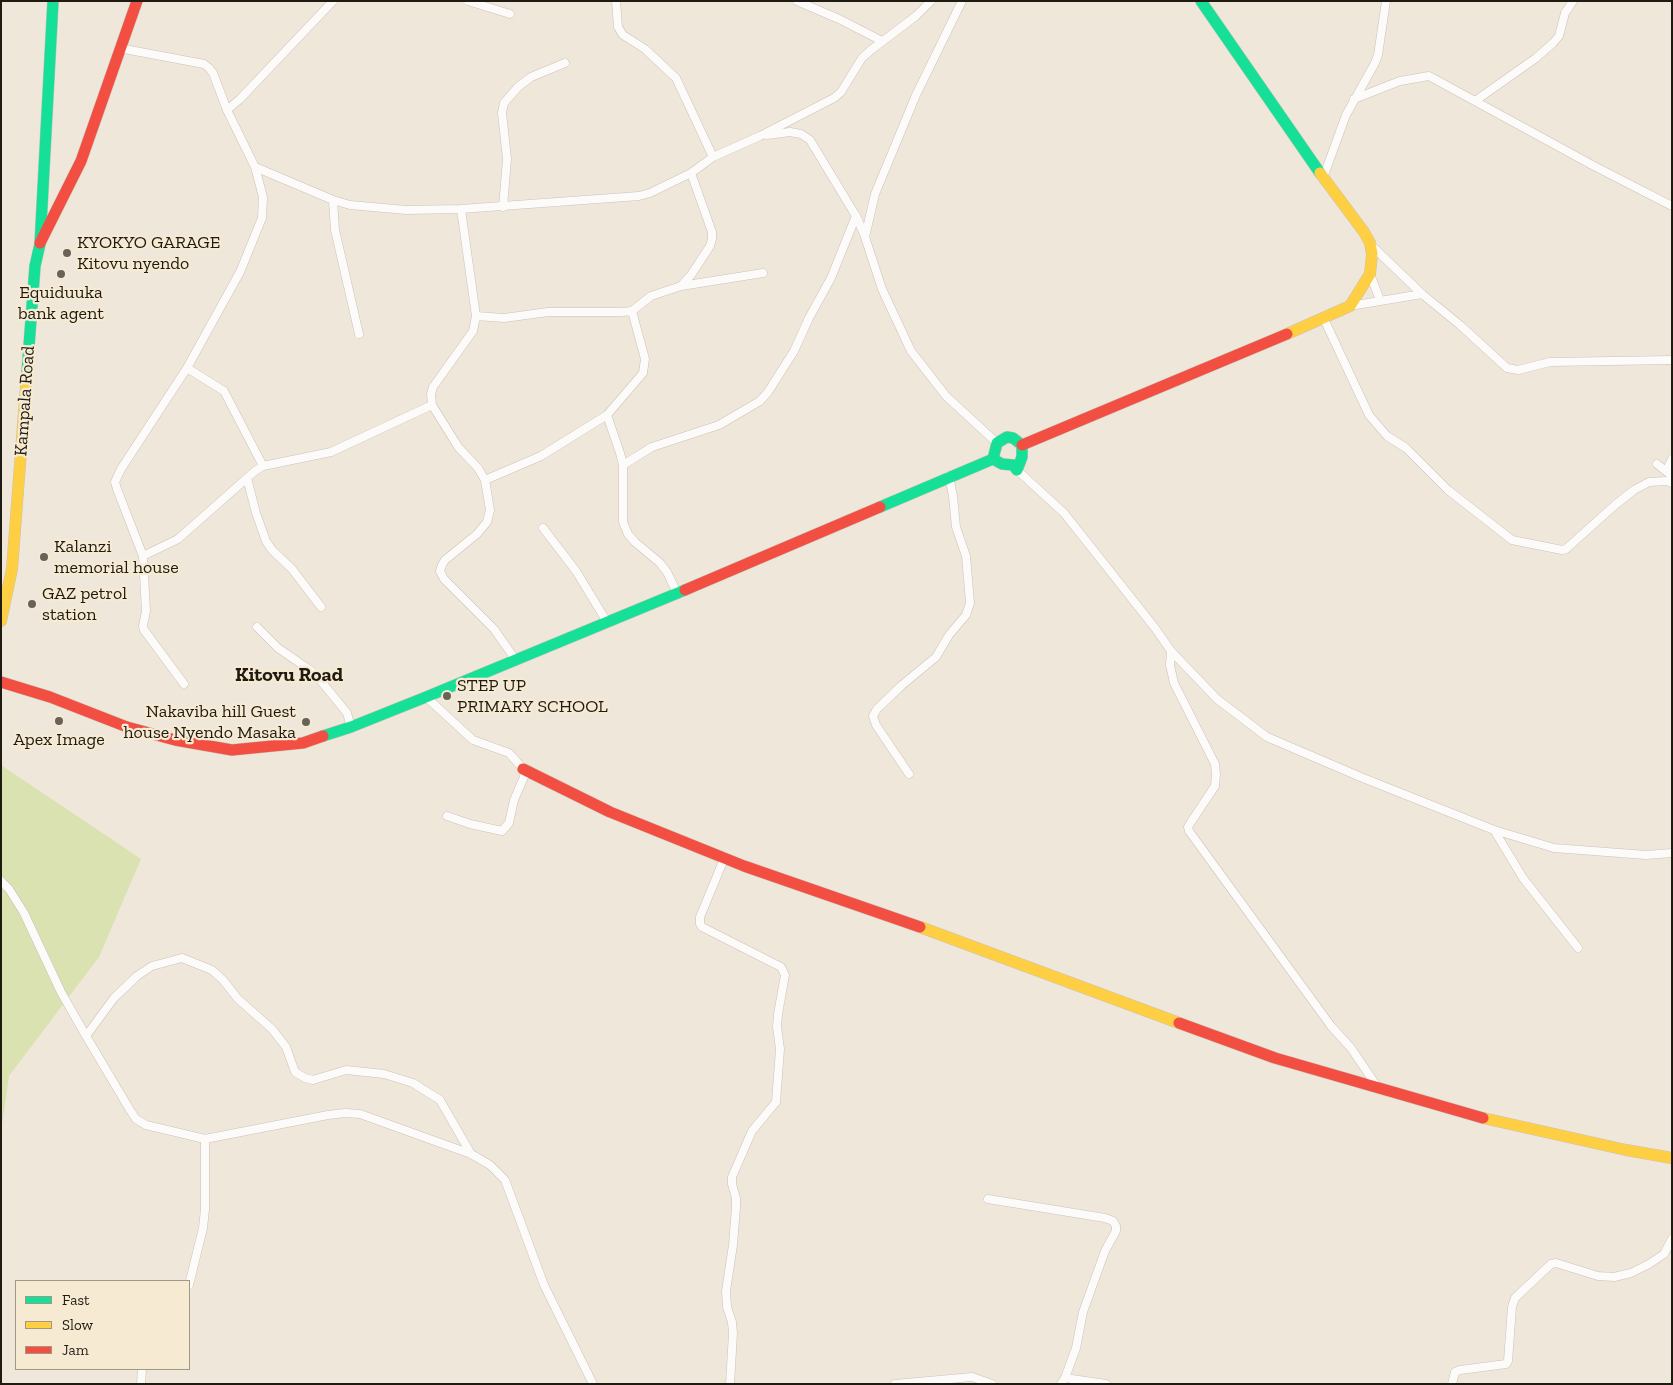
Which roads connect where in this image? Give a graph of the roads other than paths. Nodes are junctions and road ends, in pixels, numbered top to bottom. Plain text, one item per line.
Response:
1 (53, 1) edge
2 (136, 1) edge
3 (333, 1) edge
4 (468, 1) edge
5 (616, 1) edge
6 (797, 1) edge
7 (931, 1) edge
8 (962, 1) edge
9 (1201, 1) edge
10 (1386, 1) edge
11 (1573, 1) edge
12 (510, 14) dead end
13 (882, 41) junction
14 (119, 48) junction
15 (565, 62) dead end
16 (1354, 99) junction
17 (1475, 101) junction
18 (226, 110) junction
19 (760, 136) junction
20 (712, 157) junction
21 (254, 167) junction
22 (691, 173) junction
23 (1323, 178) junction
24 (332, 200) junction
25 (503, 206) junction
26 (1672, 206) edge
27 (461, 209) junction
28 (856, 216) junction
29 (865, 237) junction
30 (1370, 243) junction
31 (40, 244) junction
32 (763, 273) dead end
33 (1370, 274) junction
34 (681, 286) junction
35 (1422, 294) junction
36 (1380, 300) junction
37 (1350, 306) junction
38 (632, 311) junction
39 (476, 316) junction
40 (1324, 319) junction
41 (359, 334) dead end
42 (1672, 360) edge
43 (187, 368) junction
44 (432, 405) junction
45 (606, 415) junction
46 (997, 443) junction
47 (1022, 445) junction
48 (993, 459) junction
49 (1672, 459) edge
50 (1657, 464) dead end
51 (623, 465) junction
52 (263, 466) junction
53 (1017, 470) junction
54 (1669, 473) edge
55 (949, 476) junction
56 (247, 478) junction
57 (485, 480) junction
58 (1672, 483) edge
59 (543, 528) dead end
60 (142, 556) junction
61 (677, 593) junction
62 (321, 607) dead end
63 (1, 621) edge
64 (607, 622) junction
65 (257, 627) dead end
66 (1171, 651) junction
67 (515, 659) junction
68 (1, 682) edge
69 (184, 684) dead end
70 (426, 697) junction
71 (351, 728) junction
72 (523, 769) junction
73 (909, 774) dead end
74 (447, 816) dead end
75 (1494, 830) junction
76 (1672, 853) edge
77 (724, 859) junction
78 (1, 881) edge
79 (1578, 948) dead end
80 (86, 1036) junction
81 (1378, 1088) junction
82 (205, 1139) junction
83 (471, 1154) junction
84 (1672, 1158) edge
85 (988, 1199) dead end
86 (1672, 1239) edge
87 (190, 1282) edge
88 (142, 1370) edge
89 (1063, 1381) edge
90 (141, 1384) edge
91 (593, 1384) edge
92 (730, 1384) edge
93 (895, 1384) edge
94 (992, 1384) edge
95 (1106, 1384) edge
96 (1452, 1384) edge

1 - 31 street, Kampala Road
2 - 14 street
3 - 18 street
4 - 12 street
5 - 20 street
6 - 13 street
7 - 13 street
8 - 29 street
9 - 23 street
10 - 16 street
11 - 17 street
13 - 19 street
14 - 18 street
14 - 31 street
15 - 25 street
16 - 17 street
16 - 23 street
17 - 26 street
18 - 21 street
19 - 20 street
19 - 28 street
20 - 22 street
21 - 24 street
21 - 43 street
22 - 25 street
22 - 34 street
23 - 30 street
24 - 27 street
24 - 41 street
25 - 27 street
27 - 39 street
28 - 29 street
28 - 51 street
29 - 46 street
30 - 33 street
30 - 35 street
31 - 63 street, Kampala Road
32 - 34 street
33 - 36 street
33 - 37 street
34 - 38 street
35 - 36 street
35 - 42 street
36 - 37 street
37 - 40 street
38 - 39 street
38 - 45 street
39 - 44 street
40 - 47 street
40 - 58 street
43 - 52 street
43 - 60 street
44 - 52 street
44 - 57 street
45 - 51 street
45 - 57 street
46 - 47 street
46 - 48 street
47 - 53 street
48 - 53 street
48 - 55 street
49 - 54 street
50 - 54 street
51 - 61 street
52 - 56 street
53 - 66 street
55 - 61 street
55 - 73 street
56 - 60 street
56 - 62 street
57 - 67 street
59 - 64 street
60 - 69 street
61 - 64 street
64 - 67 street
65 - 71 street
66 - 75 street
66 - 81 street
67 - 70 street
68 - 71 street
70 - 71 street
70 - 72 street
72 - 74 street
72 - 77 street
75 - 76 street
75 - 79 street
77 - 81 street
77 - 92 street
78 - 80 street
80 - 82 street
80 - 83 street
81 - 84 street
82 - 83 street
82 - 87 street
83 - 91 street
85 - 89 street
86 - 96 street
88 - 90 street
89 - 95 street
93 - 94 street

